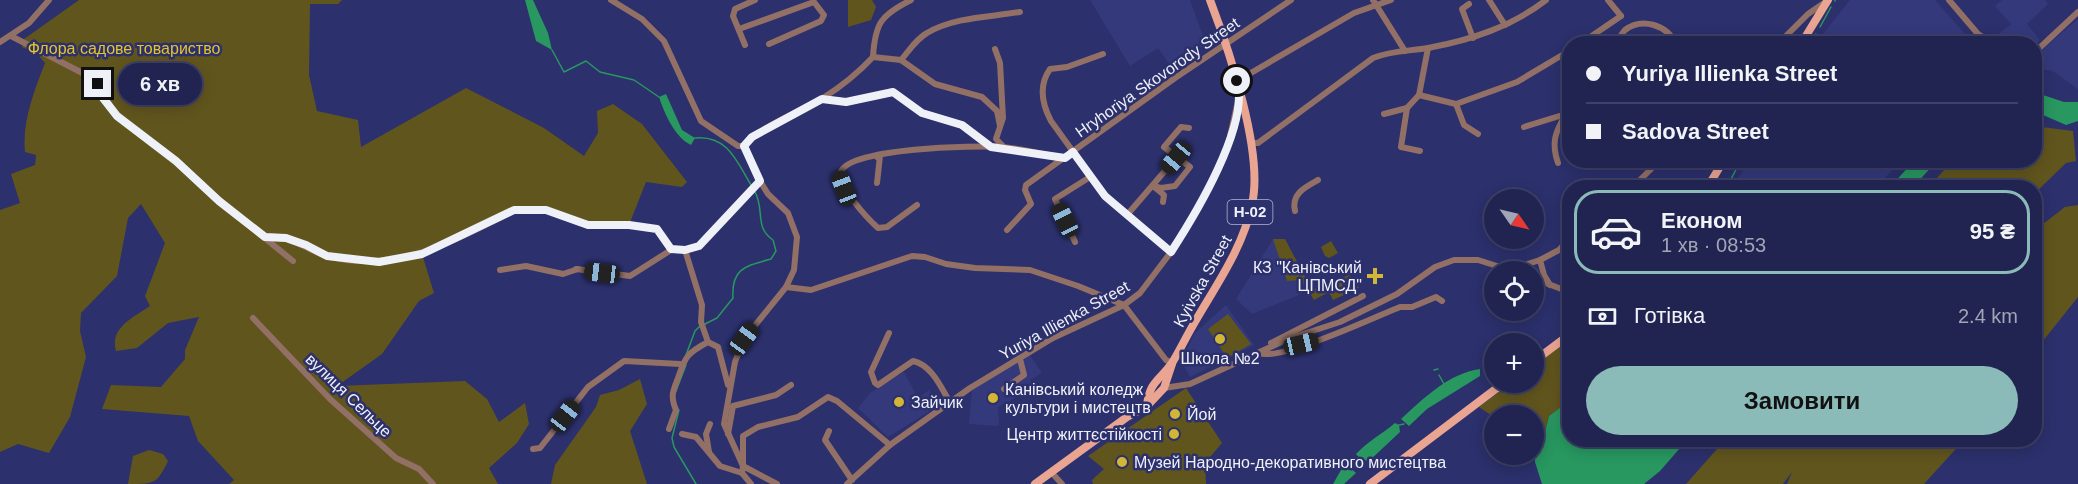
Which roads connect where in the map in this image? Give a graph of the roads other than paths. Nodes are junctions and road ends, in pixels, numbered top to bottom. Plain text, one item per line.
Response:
1 (49, 0) edge
2 (611, 0) edge
3 (755, 0) edge
4 (911, 0) edge
5 (1210, 0) edge
6 (1291, 0) edge
7 (1391, 0) edge
8 (1489, 0) edge
9 (1546, 0) edge
10 (1608, 0) edge
11 (1949, 0) edge
12 (1828, 1) edge
13 (1375, 3) edge
14 (1469, 4) dead end
15 (1020, 12) dead end
16 (2078, 12) edge
17 (1621, 16) junction
18 (1505, 25) junction
19 (739, 28) junction
20 (10, 36) junction
21 (1592, 36) edge
22 (1618, 36) edge
23 (1620, 36) edge
24 (1672, 36) edge
25 (1786, 36) edge
26 (1806, 36) edge
27 (1981, 36) edge
28 (1473, 38) junction
29 (0, 42) edge
30 (769, 44) dead end
31 (745, 45) dead end
32 (1227, 45) junction
33 (2042, 46) edge
34 (1428, 48) junction
35 (994, 49) dead end
36 (1405, 51) junction
37 (1103, 54) dead end
38 (1562, 55) edge
39 (873, 57) junction
40 (901, 60) junction
41 (1237, 81) junction
42 (1240, 92) junction
43 (1419, 95) junction
44 (822, 99) junction
45 (1456, 104) junction
46 (1407, 108) junction
47 (1384, 114) dead end
48 (1562, 115) edge
49 (1562, 123) edge
50 (1000, 126) junction
51 (1524, 127) dead end
52 (1189, 128) dead end
53 (1478, 134) dead end
54 (1251, 143) junction
55 (744, 146) junction
56 (991, 147) junction
57 (1004, 147) junction
58 (1420, 151) dead end
59 (1073, 152) junction
60 (880, 156) junction
61 (1065, 158) junction
62 (1176, 158) junction
63 (860, 162) dead end
64 (1558, 163) dead end
65 (1651, 168) edge
66 (1090, 177) junction
67 (1318, 180) dead end
68 (1640, 180) edge
69 (760, 181) junction
70 (877, 183) dead end
71 (1153, 186) junction
72 (1163, 202) dead end
73 (917, 205) dead end
74 (1295, 212) dead end
75 (1127, 215) junction
76 (1007, 230) dead end
77 (265, 237) junction
78 (1075, 242) dead end
79 (1562, 247) edge
80 (671, 249) junction
81 (685, 250) junction
82 (1171, 252) junction
83 (1540, 260) joint
84 (293, 261) dead end
85 (1484, 262) edge
86 (500, 270) dead end
87 (1544, 283) edge
88 (1550, 285) junction
89 (786, 287) junction
90 (1562, 290) edge
91 (1364, 296) dead end
92 (1442, 301) dead end
93 (1124, 305) junction
94 (253, 318) dead end
95 (889, 333) dead end
96 (1562, 340) edge
97 (708, 342) junction
98 (1259, 353) junction
99 (1544, 354) edge
100 (1020, 359) junction
101 (684, 360) junction
102 (1172, 363) junction
103 (791, 386) dead end
104 (1004, 388) dead end
105 (1164, 388) junction
106 (729, 390) junction
107 (1490, 393) edge
108 (948, 399) dead end
109 (1147, 405) junction
110 (710, 424) dead end
111 (669, 429) dead end
112 (829, 431) dead end
113 (682, 434) dead end
114 (728, 434) junction
115 (890, 445) junction
116 (532, 449) dead end
117 (709, 455) junction
118 (742, 470) junction
119 (1051, 472) junction
120 (850, 482) edge
121 (433, 484) edge
122 (752, 484) edge
123 (777, 484) edge
124 (1035, 484) edge
125 (1062, 484) edge
126 (1370, 484) edge

1 - 20 street
2 - 55 street
3 - 19 street
4 - 39 street
5 - 32 main road, Kyivska Street / Н-02
6 - 32 street, Hryhoriya Skovorody Street
7 - 13 street
8 - 18 street
9 - 18 street
10 - 17 street
11 - 27 street
12 - 25 street
12 - 26 main road
13 - 36 street
13 - 41 street
14 - 28 street
15 - 40 street
16 - 33 street
17 - 21 street
17 - 22 street
18 - 28 street
19 - 30 street
19 - 31 street
20 - 29 street
20 - 77 street
23 - 24 street
28 - 34 street
32 - 41 main road, Kyivska Street / Н-02
32 - 59 street, Hryhoriya Skovorody Street
34 - 36 street
34 - 43 street
35 - 50 street
36 - 54 street
37 - 59 street
38 - 45 street
39 - 40 street
39 - 44 street
40 - 50 street
41 - 42 main road, Kyivska Street / Н-02
42 - 54 main road, Kyivska Street / Н-02
42 - 82 street, Yuriya Illienka Street
43 - 45 street
43 - 46 street
44 - 55 street
44 - 56 street
45 - 53 street
46 - 47 street
46 - 58 street
48 - 51 street
49 - 64 street
50 - 57 street
52 - 62 street
54 - 102 main road, Kyivska Street / Н-02
55 - 69 street
56 - 57 street
56 - 60 street
57 - 61 street
59 - 61 street, Hryhoriya Skovorody Street
59 - 66 street
60 - 63 street
60 - 70 street
60 - 73 street
61 - 76 street, Hryhoriya Skovorody Street
62 - 71 street
62 - 71 street
65 - 68 street
66 - 75 street
66 - 78 street
67 - 74 street
69 - 81 street
69 - 89 street
71 - 72 street
71 - 75 street
75 - 82 street
77 - 80 street
77 - 84 street
79 - 83 street
80 - 81 street
80 - 86 street
81 - 97 street
82 - 93 street, Yuriya Illienka Street
83 - 88 street
85 - 98 street
87 - 88 street
88 - 90 street
89 - 93 street
89 - 106 street
91 - 98 street
92 - 98 street
93 - 100 street, Yuriya Illienka Street
93 - 102 street
94 - 121 street, вулиця Сельце
95 - 108 street
96 - 99 main road
97 - 101 street
97 - 106 street
98 - 105 street
100 - 104 street
100 - 115 street, Yuriya Illienka Street
101 - 111 street
101 - 116 street
102 - 105 main road, Kyivska Street / Н-02
102 - 109 main road, Kyivska Street / Н-02
103 - 114 street
105 - 109 main road, Н-02
106 - 114 street
107 - 126 main road
109 - 119 main road, Н-02
110 - 117 street
112 - 120 street
113 - 117 street
114 - 118 street
115 - 118 street
115 - 120 street, Yuriya Illienka Street
117 - 118 street
118 - 122 street
118 - 123 street
119 - 124 main road, Н-02
119 - 125 street

